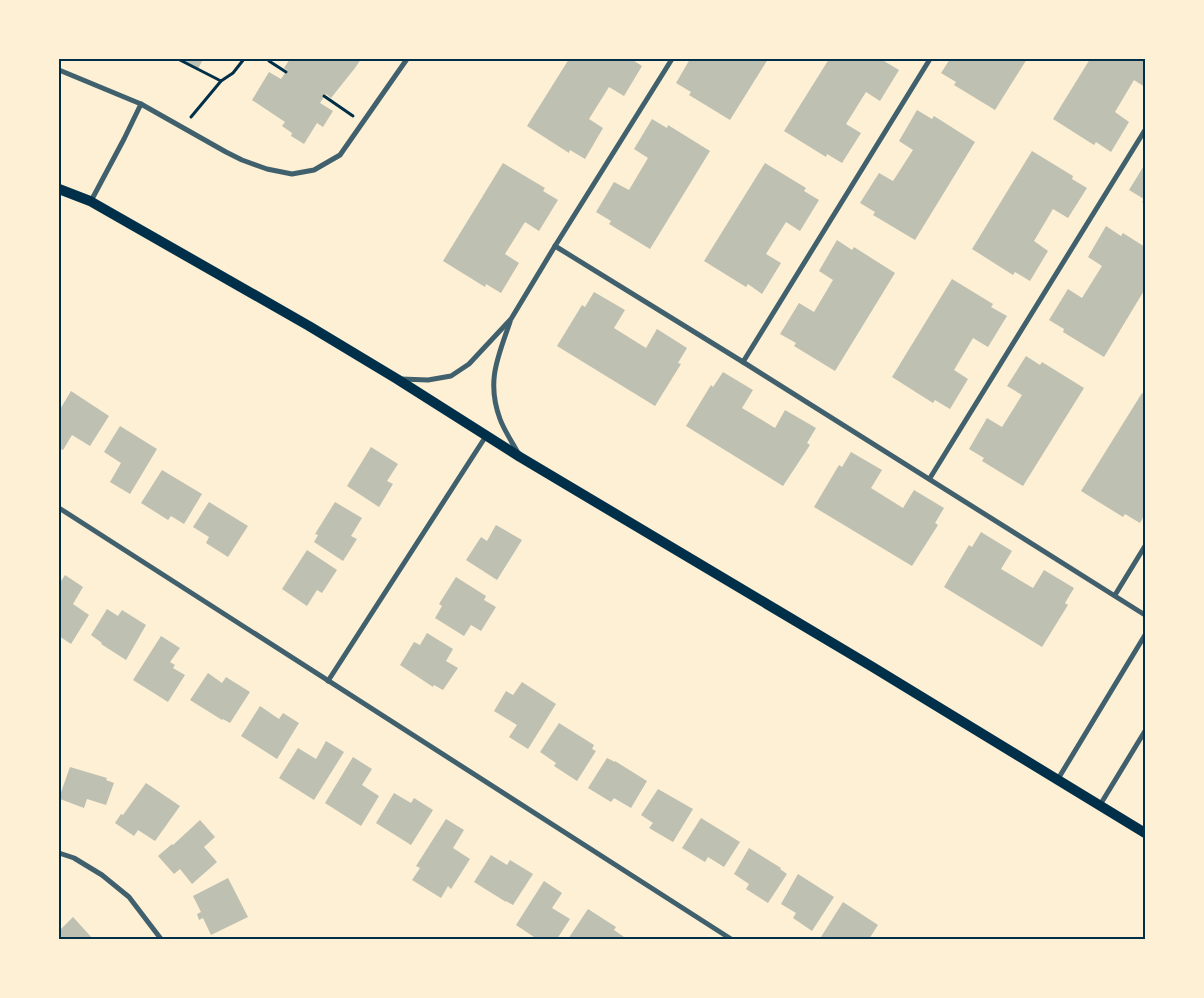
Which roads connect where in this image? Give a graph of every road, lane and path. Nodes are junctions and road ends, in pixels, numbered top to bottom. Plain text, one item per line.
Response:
1 (178, 59) edge
2 (244, 59) edge
3 (407, 59) edge
4 (672, 59) edge
5 (930, 59) edge
6 (269, 60) edge
7 (59, 70) edge
8 (286, 72) dead end
9 (222, 81) junction
10 (324, 96) dead end
11 (141, 104) junction
12 (363, 122) junction
13 (182, 128) junction
14 (1145, 130) edge
15 (59, 189) edge
16 (90, 202) junction
17 (555, 246) junction
18 (511, 319) junction
19 (743, 362) junction
20 (397, 379) junction
21 (486, 436) junction
22 (520, 457) junction
23 (930, 478) junction
24 (59, 508) edge
25 (1145, 546) edge
26 (1115, 595) junction
27 (1145, 615) edge
28 (1145, 635) edge
29 (328, 682) junction
30 (1145, 731) edge
31 (1058, 779) junction
32 (1100, 805) junction
33 (1145, 834) edge
34 (59, 853) edge
35 (161, 939) edge
36 (731, 939) edge

1 - 9 path
2 - 9 path
3 - 12 street
4 - 17 street
5 - 19 street
6 - 8 path
7 - 11 street
9 - 13 path
10 - 12 path
11 - 13 street
11 - 16 street
12 - 13 street
14 - 23 street
15 - 16 main road
16 - 20 main road
17 - 18 street
17 - 19 street
18 - 20 street
18 - 22 street
19 - 23 street
20 - 21 main road
21 - 22 main road
21 - 29 street
22 - 31 main road
23 - 26 street
24 - 29 street
25 - 26 street
26 - 27 street
28 - 31 street
29 - 36 street
30 - 32 street
31 - 32 main road
32 - 33 main road
34 - 35 street

